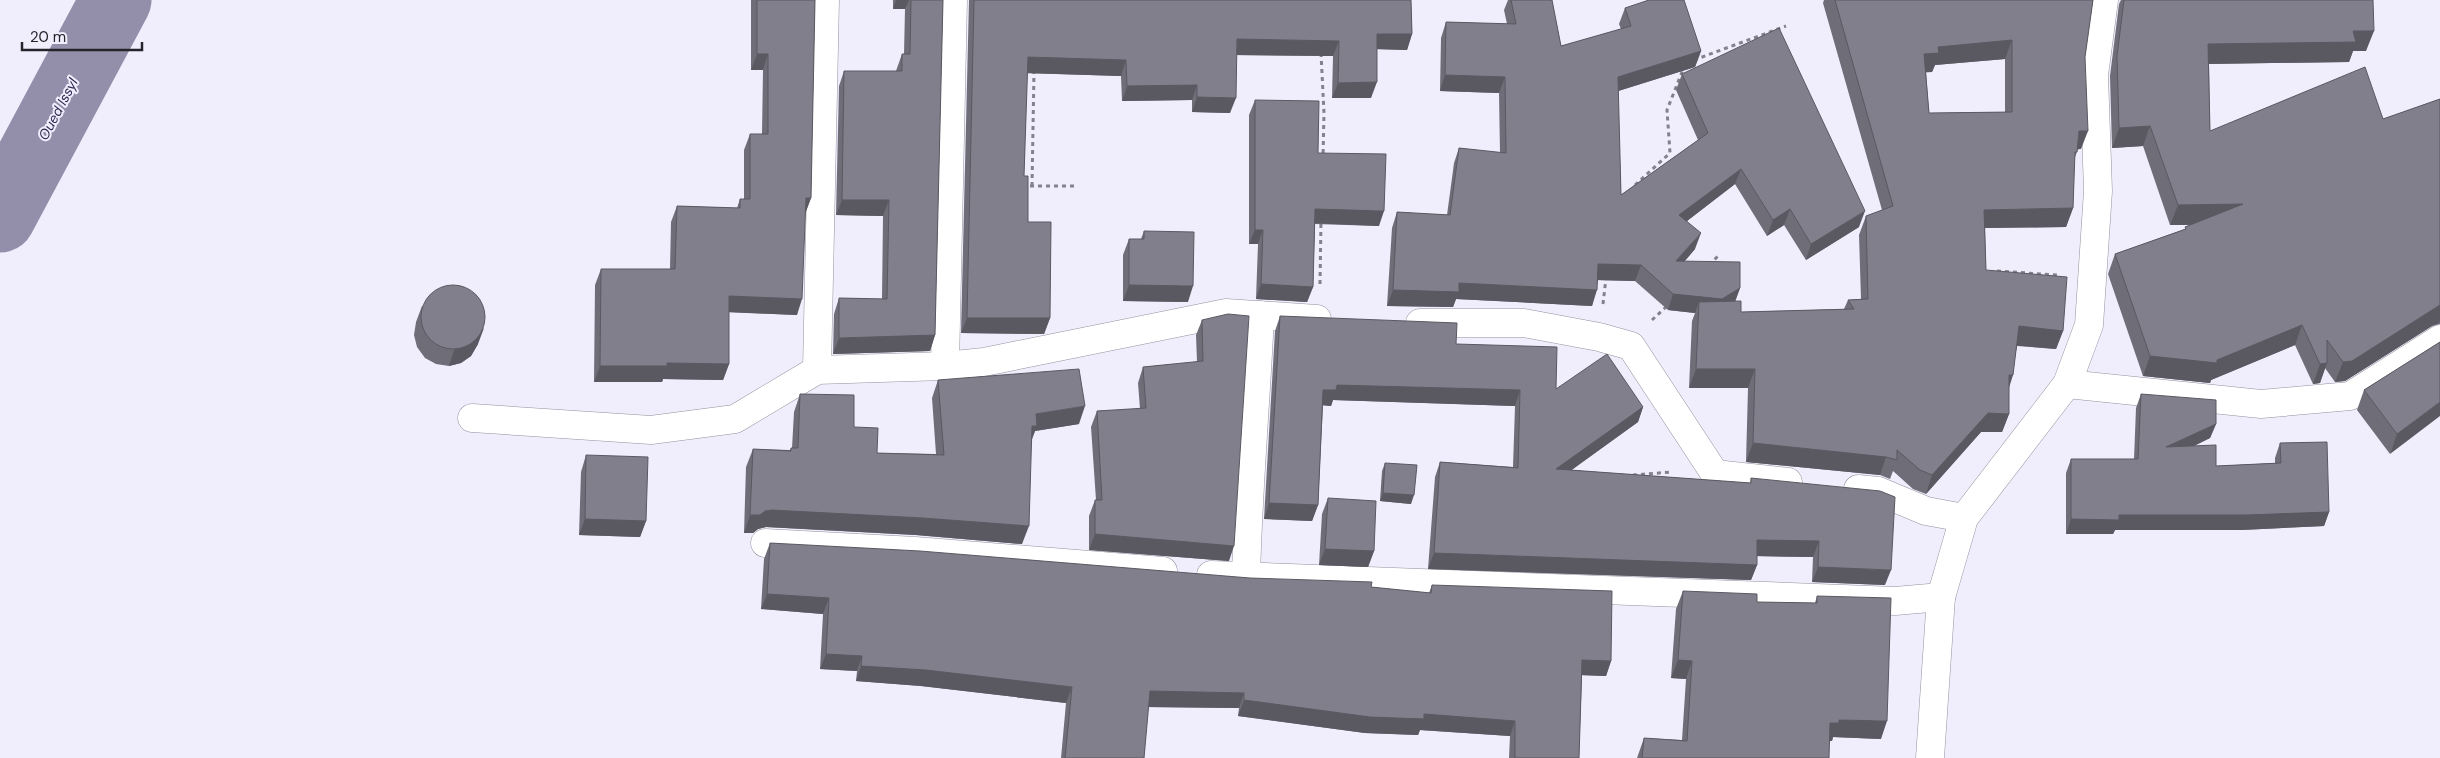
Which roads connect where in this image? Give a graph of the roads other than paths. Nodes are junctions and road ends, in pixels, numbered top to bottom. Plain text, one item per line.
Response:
1 (825, 0) edge
2 (953, 0) edge
3 (2104, 0) edge
4 (1260, 315) junction
5 (1329, 320) edge
6 (1397, 322) edge
7 (2440, 339) edge
8 (945, 366) junction
9 (818, 370) junction
10 (2067, 384) junction
11 (472, 418) dead end
12 (1964, 518) junction
13 (765, 543) dead end
14 (1246, 578) junction
15 (1942, 597) junction
16 (1930, 758) edge

1 - 9 street
2 - 8 street
3 - 10 street
4 - 5 street
4 - 8 street
4 - 14 street
6 - 12 street
7 - 10 street
8 - 9 street
9 - 11 street
10 - 12 street
12 - 15 street
13 - 14 street
14 - 15 street
15 - 16 street

